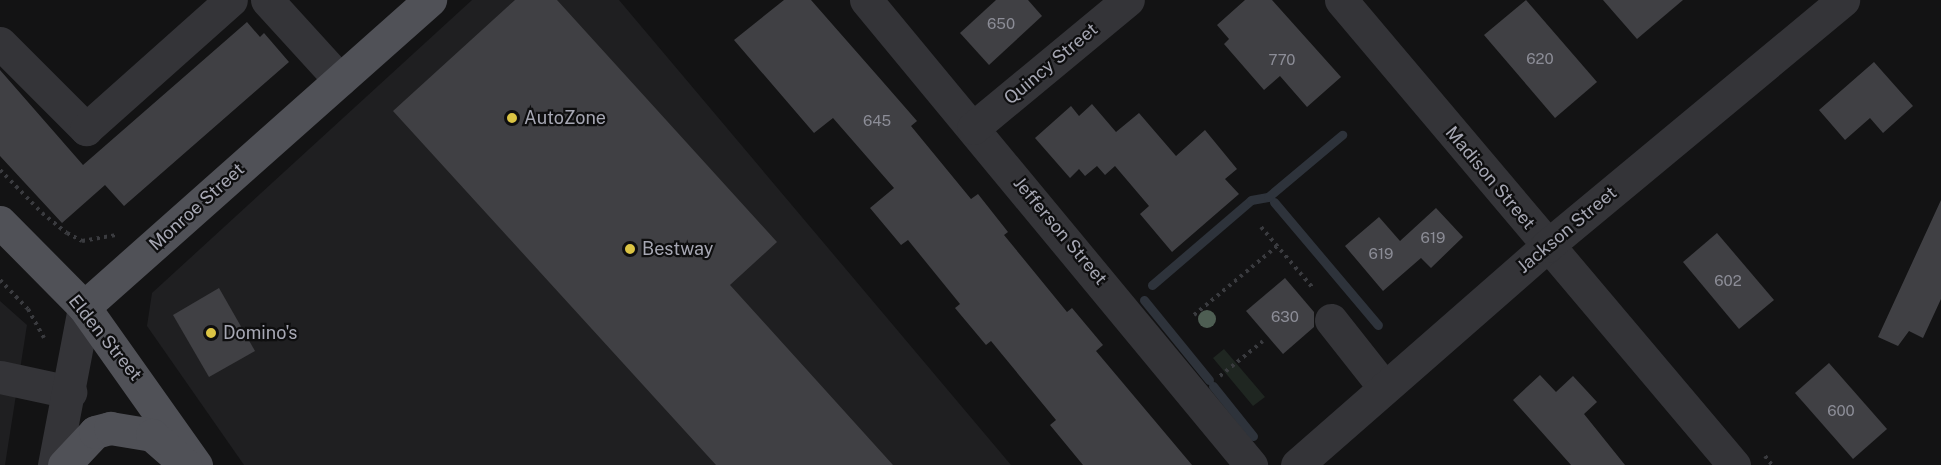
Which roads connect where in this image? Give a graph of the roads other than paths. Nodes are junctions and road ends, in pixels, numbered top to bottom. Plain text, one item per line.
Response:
1 (231, 0) edge
2 (267, 0) edge
3 (430, 0) edge
4 (866, 0) edge
5 (1128, 0) edge
6 (1341, 0) edge
7 (1842, 0) edge
8 (0, 43) edge
9 (340, 81) junction
10 (973, 128) junction
11 (0, 222) edge
12 (1547, 246) junction
13 (84, 307) junction
14 (1331, 320) dead end
15 (0, 377) edge
16 (1384, 387) junction
17 (70, 393) junction
18 (54, 465) edge
19 (64, 465) edge
20 (186, 465) edge
21 (196, 465) edge
22 (1251, 465) edge
23 (1297, 465) edge
24 (1734, 465) edge

1 - 8 street
2 - 9 street
3 - 9 main road, Monroe Street
4 - 10 street, Jefferson Street
5 - 10 street, Quincy Street
6 - 12 street, Madison Street
7 - 12 street, Jackson Street
9 - 13 main road, Monroe Street
10 - 22 street, Jefferson Street
11 - 13 main road, Elden Street
12 - 16 street, Jackson Street
12 - 24 street, Madison Street
13 - 17 street
13 - 21 main road, Elden Street
14 - 16 street
15 - 17 street
16 - 23 street, Jackson Street
17 - 18 street
19 - 20 main road

